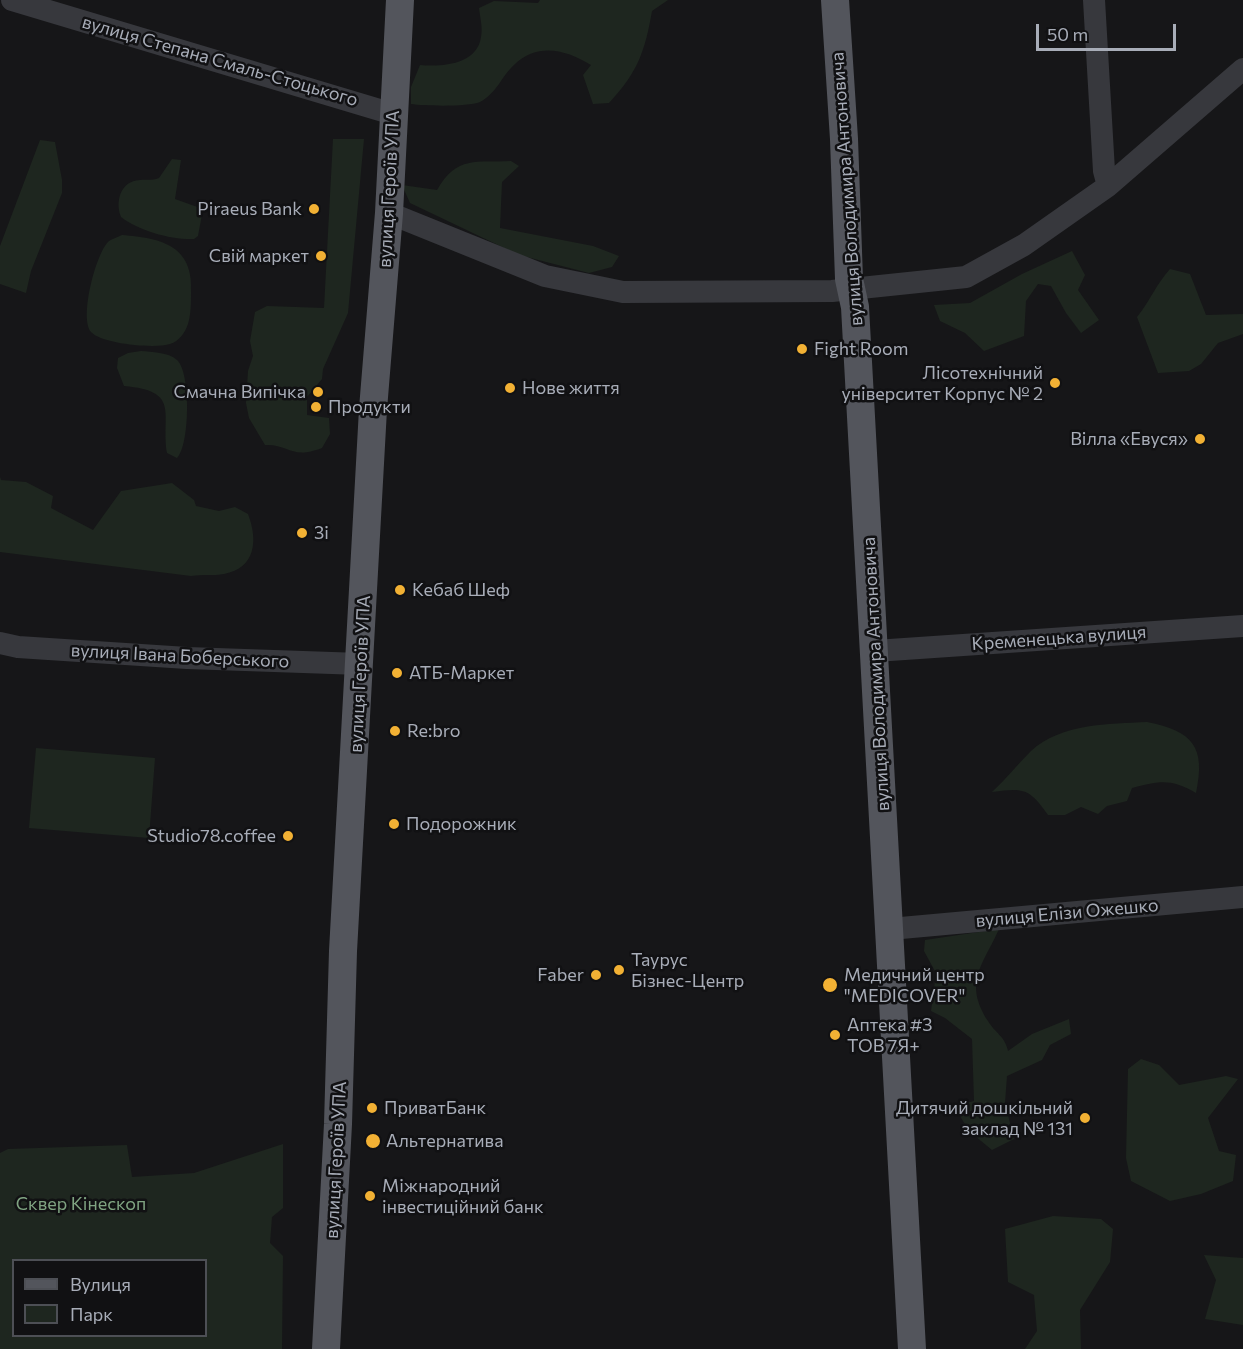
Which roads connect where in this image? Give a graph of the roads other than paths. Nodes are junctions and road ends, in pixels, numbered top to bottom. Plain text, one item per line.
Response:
1 (12, 0) edge
2 (400, 0) edge
3 (835, 0) edge
4 (1094, 0) edge
5 (1243, 69) edge
6 (393, 114) junction
7 (1108, 186) junction
8 (389, 213) junction
9 (851, 290) junction
10 (1243, 626) edge
11 (0, 643) edge
12 (875, 651) junction
13 (361, 664) junction
14 (1243, 897) edge
15 (890, 929) junction
16 (326, 1349) edge
17 (912, 1349) edge

1 - 6 street, вулиця Степана Смаль-Стоцького
2 - 6 main road, вулиця Героїв УПА
3 - 9 main road, вулиця Володимира Антоновича
4 - 7 street
5 - 7 street
6 - 8 main road, вулиця Героїв УПА
7 - 9 street
8 - 9 street
8 - 13 main road, вулиця Героїв УПА
9 - 12 main road, вулиця Володимира Антоновича
10 - 12 street, Кременецька вулиця
11 - 13 street, вулиця Івана Боберського
12 - 15 main road, вулиця Володимира Антоновича
13 - 16 main road, вулиця Героїв УПА
14 - 15 street, вулиця Елізи Ожешко
15 - 17 main road, вулиця Володимира Антоновича

